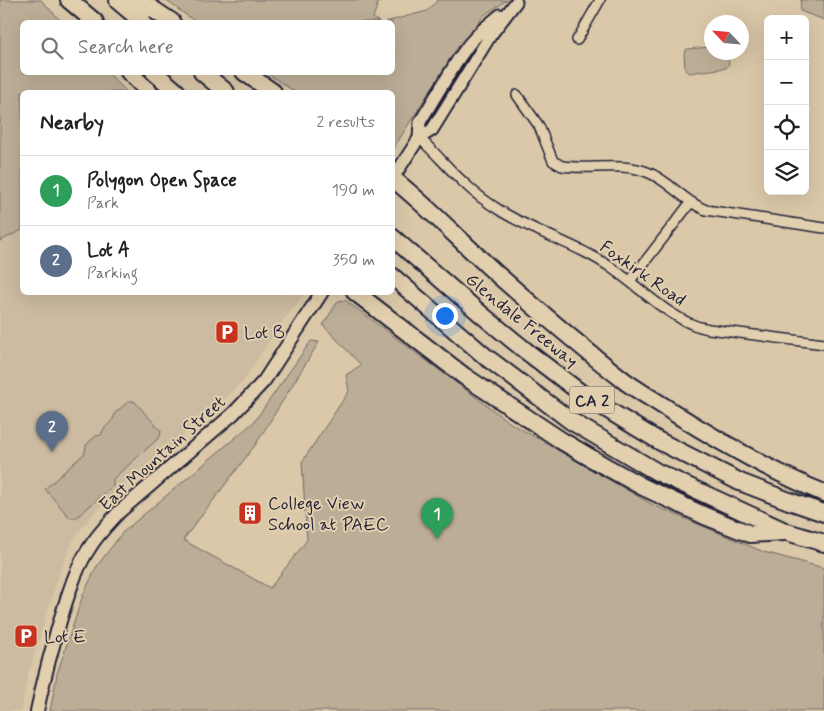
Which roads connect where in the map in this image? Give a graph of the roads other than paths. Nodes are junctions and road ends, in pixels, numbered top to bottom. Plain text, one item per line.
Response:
1 (69, 0) edge
2 (117, 0) edge
3 (125, 0) edge
4 (600, 0) edge
5 (518, 1) edge
6 (92, 20) edge
7 (141, 20) edge
8 (169, 20) edge
9 (577, 40) dead end
10 (132, 75) edge
11 (157, 75) edge
12 (206, 75) edge
13 (248, 75) edge
14 (147, 90) edge
15 (175, 90) edge
16 (224, 90) edge
17 (269, 90) edge
18 (517, 95) dead end
19 (419, 138) junction
20 (395, 175) edge
21 (395, 180) edge
22 (691, 202) junction
23 (824, 228) edge
24 (395, 240) edge
25 (395, 279) edge
26 (630, 281) junction
27 (320, 295) edge
28 (359, 295) edge
29 (824, 344) edge
30 (824, 493) edge
31 (824, 513) edge
32 (787, 532) junction
33 (824, 543) edge
34 (37, 711) edge

1 - 6 highway
2 - 7 highway
3 - 8 highway
4 - 9 street
5 - 19 street
10 - 14 highway
11 - 15 highway
12 - 16 highway
13 - 17 highway
18 - 22 street
19 - 20 street
19 - 26 street, Foxkirk Road
21 - 30 highway
22 - 23 street
22 - 26 street
24 - 31 highway, Glendale Freeway / CA 2
25 - 32 highway, CA 2
26 - 29 street, Foxkirk Road
27 - 34 main road, East Mountain Street
28 - 32 highway
32 - 33 highway, CA 2

